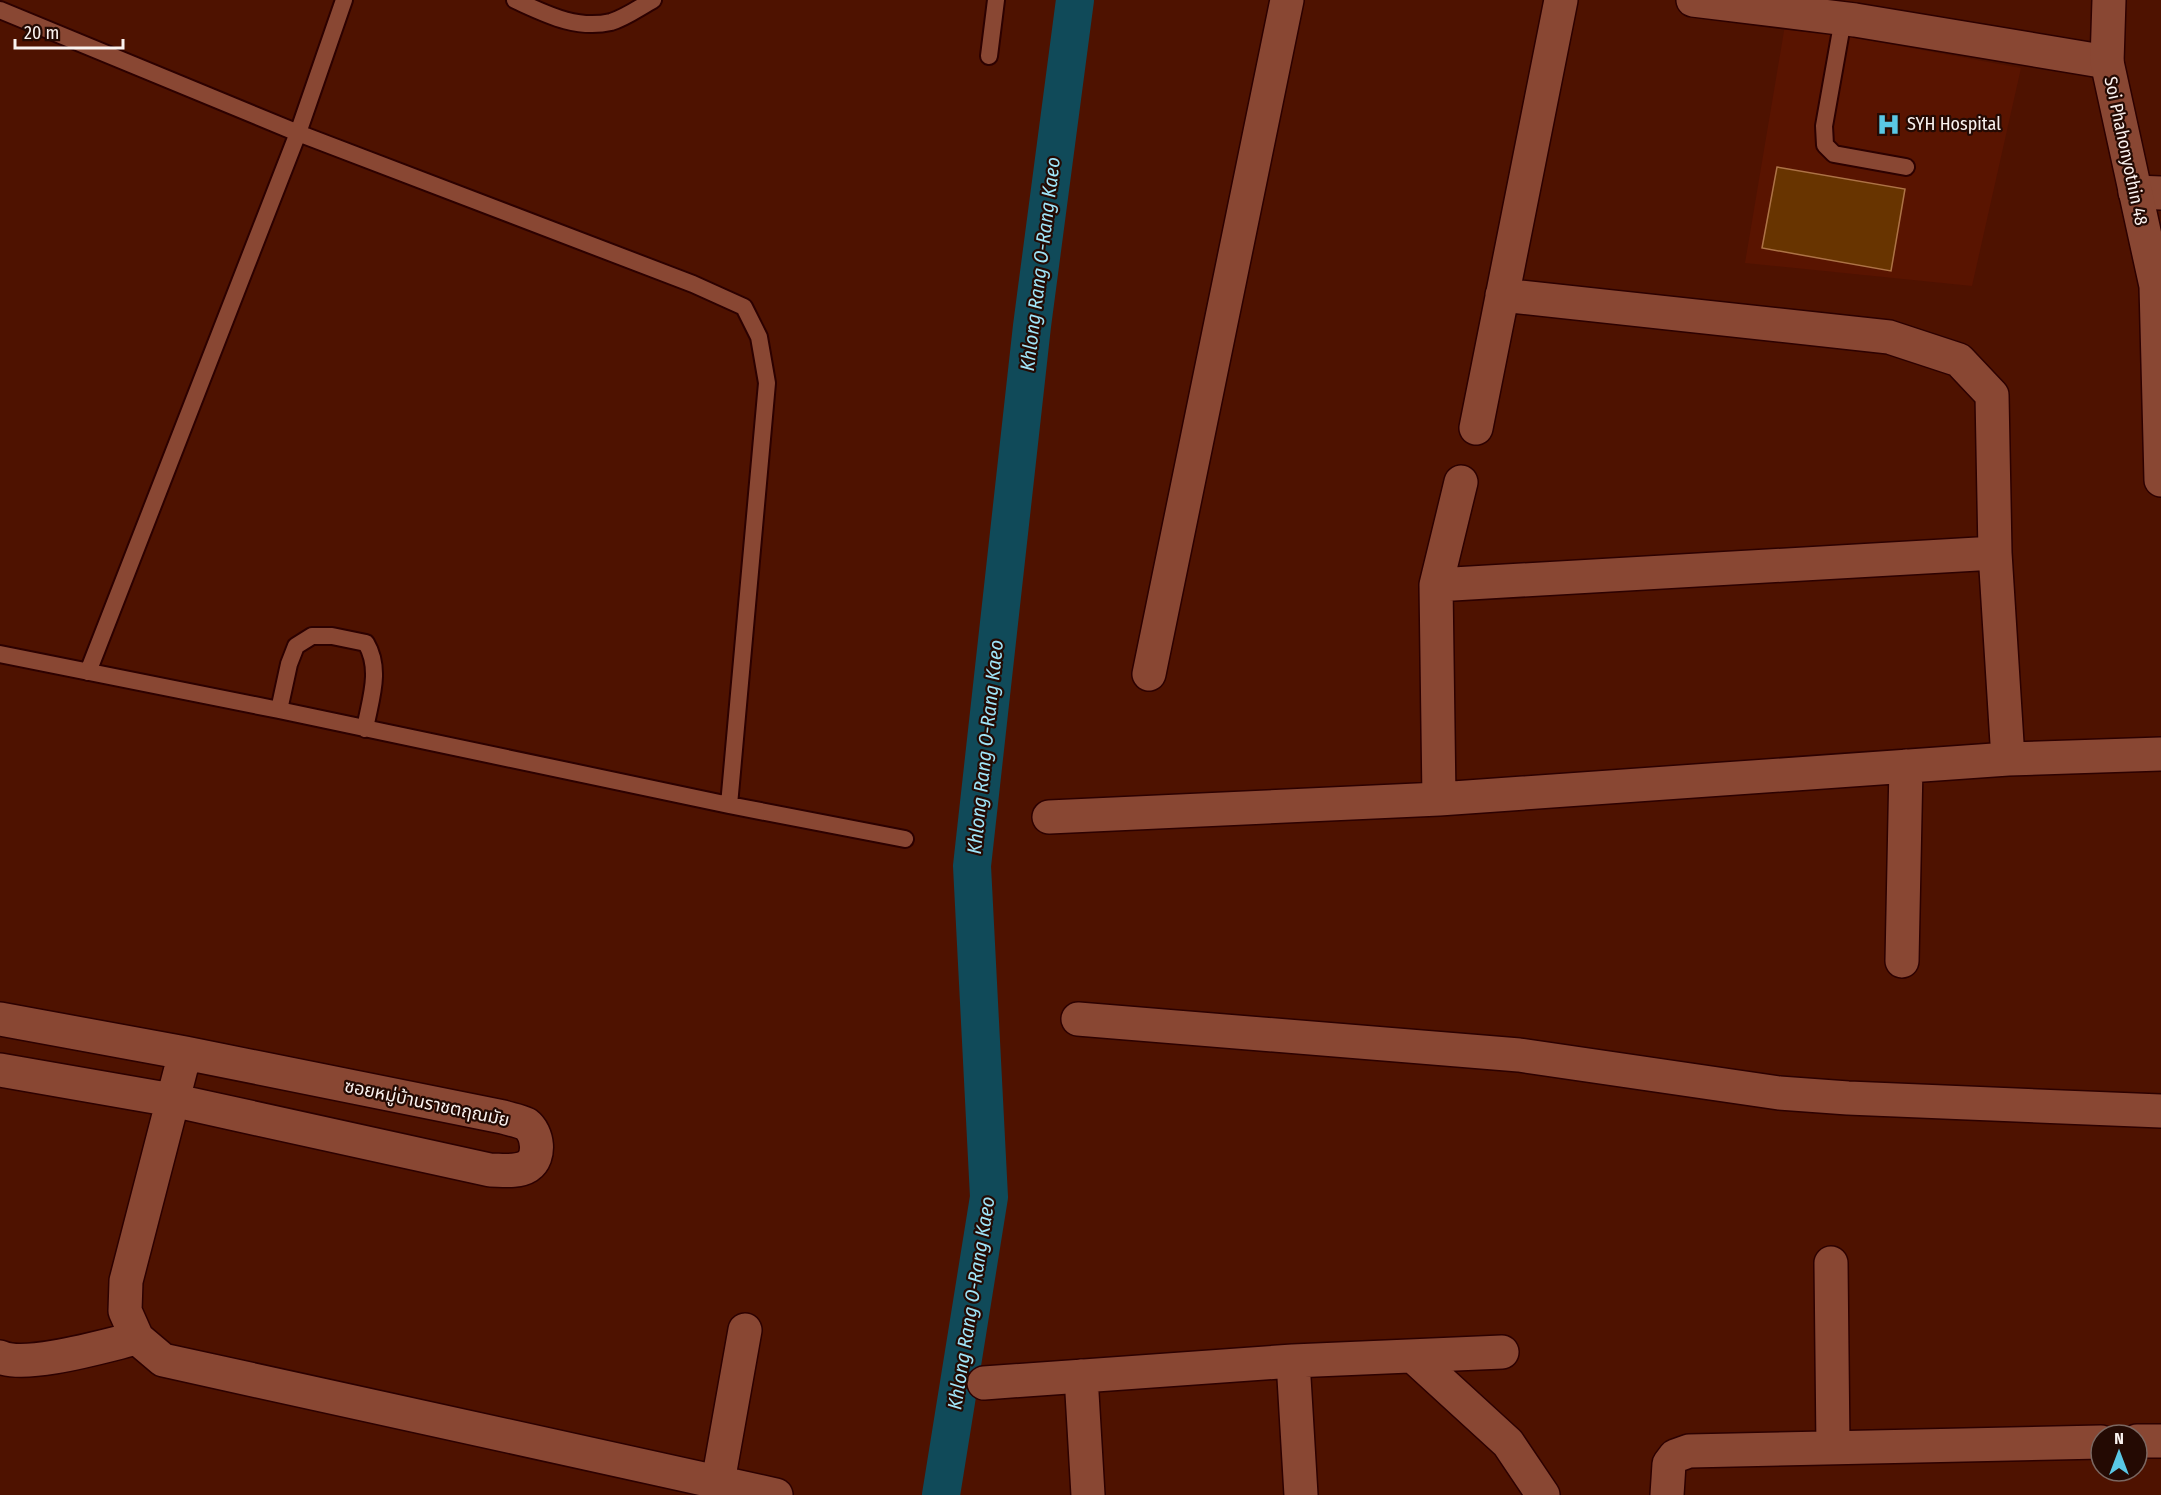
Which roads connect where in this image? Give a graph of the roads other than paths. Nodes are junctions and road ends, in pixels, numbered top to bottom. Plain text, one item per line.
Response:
1 (344, 0) edge
2 (515, 0) edge
3 (653, 0) edge
4 (996, 0) edge
5 (1287, 0) edge
6 (1561, 0) edge
7 (1693, 0) edge
8 (2109, 0) edge
9 (0, 10) edge
10 (1843, 19) junction
11 (989, 56) dead end
12 (2107, 62) junction
13 (298, 133) junction
14 (1906, 168) dead end
15 (2148, 192) edge
16 (1502, 295) junction
17 (1476, 428) dead end
18 (2161, 480) edge
19 (1461, 482) dead end
20 (1995, 553) junction
21 (1436, 585) junction
22 (0, 654) edge
23 (88, 672) junction
24 (1149, 674) dead end
25 (279, 710) junction
26 (365, 729) junction
27 (2161, 754) edge
28 (2008, 759) junction
29 (1906, 766) junction
30 (1439, 799) junction
31 (729, 805) junction
32 (1049, 817) dead end
33 (905, 839) dead end
34 (1902, 961) dead end
35 (0, 1018) edge
36 (1078, 1019) dead end
37 (186, 1053) junction
38 (0, 1070) edge
39 (172, 1100) junction
40 (2161, 1111) edge
41 (1831, 1263) dead end
42 (745, 1330) dead end
43 (137, 1338) junction
44 (1502, 1352) dead end
45 (1414, 1356) junction
46 (0, 1357) edge
47 (1293, 1361) junction
48 (1081, 1376) junction
49 (984, 1383) dead end
50 (2089, 1442) edge
51 (1833, 1447) junction
52 (718, 1482) junction
53 (776, 1495) edge
54 (1088, 1495) edge
55 (1301, 1495) edge
56 (1543, 1495) edge
57 (1667, 1495) edge

1 - 13 lane
2 - 3 lane
4 - 11 lane
5 - 24 street
6 - 16 street
7 - 10 street
8 - 12 street, Soi Phahonyothin 48
9 - 13 lane
10 - 12 street
10 - 14 lane
12 - 15 street, Soi Phahonyothin 48
13 - 23 lane
13 - 31 lane
15 - 18 street, Soi Phahonyothin 48
16 - 17 street
16 - 20 street
19 - 21 street
20 - 21 street
20 - 28 street
21 - 30 street
22 - 23 lane
23 - 25 lane
25 - 26 lane
25 - 26 lane
26 - 31 lane
27 - 28 street
28 - 29 street
29 - 30 street
29 - 34 street
30 - 32 street
31 - 33 lane
35 - 37 street, ซอยหมู่บ้านราชตฤณมัย
36 - 40 street
37 - 39 street
37 - 39 street, ซอยหมู่บ้านราชตฤณมัย
38 - 39 street, ซอยหมู่บ้านราชตฤณมัย
39 - 43 street
41 - 51 street
42 - 52 street
43 - 46 street
43 - 52 street
44 - 45 street
45 - 47 street
45 - 56 street
47 - 48 street
47 - 55 street
48 - 49 street
48 - 54 street
50 - 51 street
51 - 57 street
52 - 53 street

